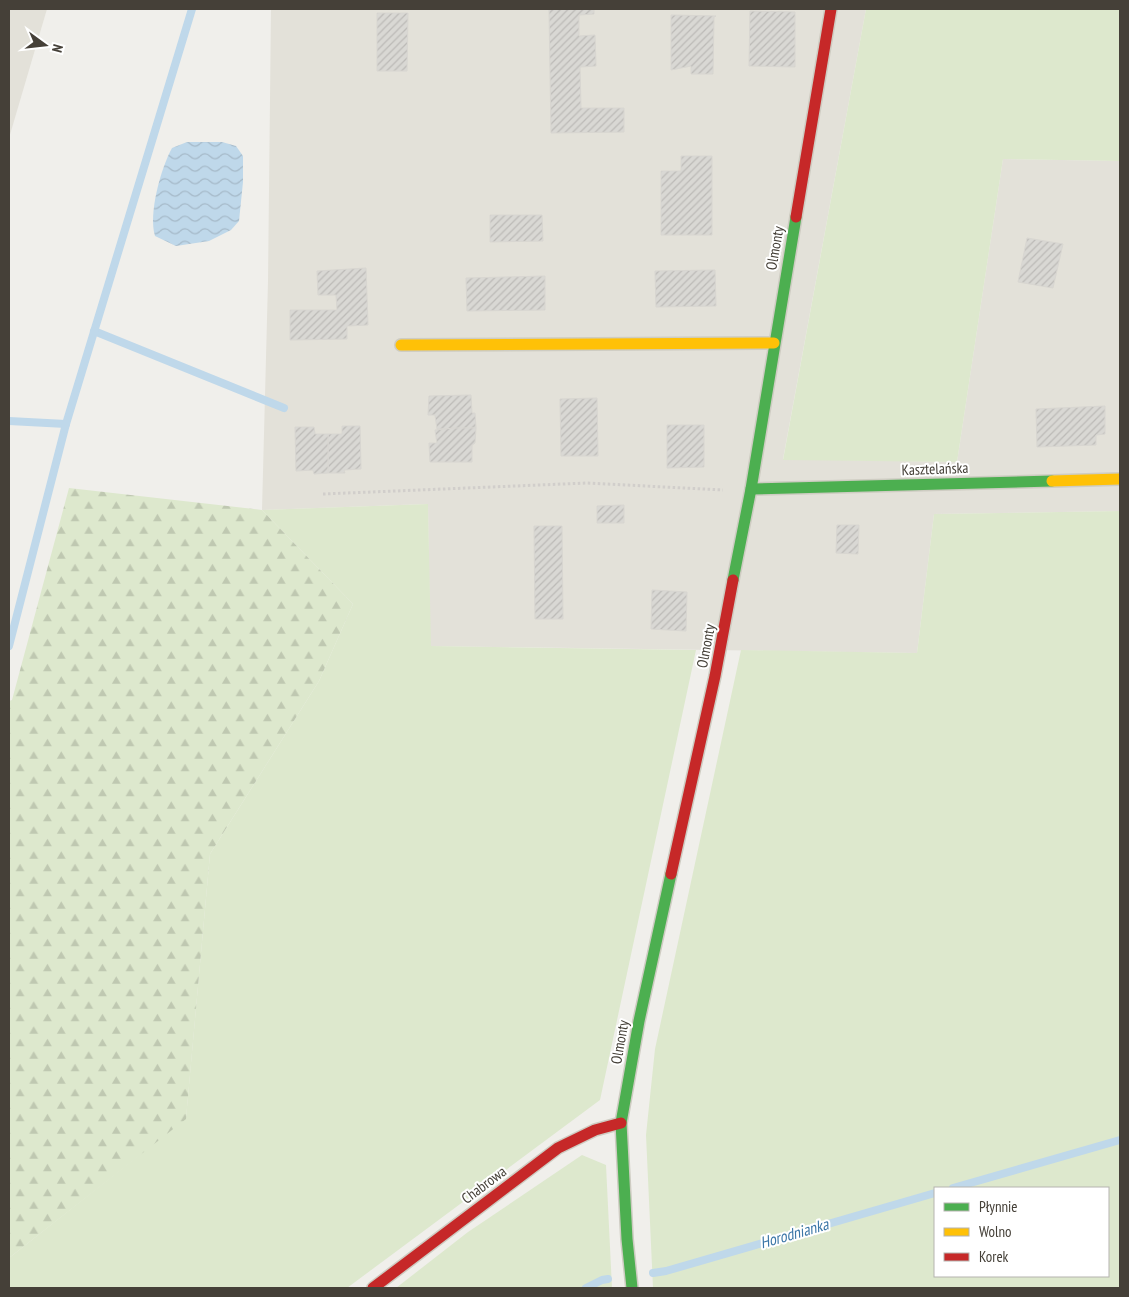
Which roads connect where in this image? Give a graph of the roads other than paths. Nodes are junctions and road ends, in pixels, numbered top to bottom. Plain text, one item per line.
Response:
1 (831, 9) edge
2 (774, 343) junction
3 (401, 346) dead end
4 (1120, 479) edge
5 (751, 489) junction
6 (622, 1123) junction
7 (373, 1288) edge
8 (632, 1288) edge

1 - 2 street, Olmonty
2 - 3 street
2 - 5 street, Olmonty
4 - 5 street, Kasztelańska
5 - 6 street, Olmonty
6 - 7 street, Chabrowa
6 - 8 street, Olmonty

